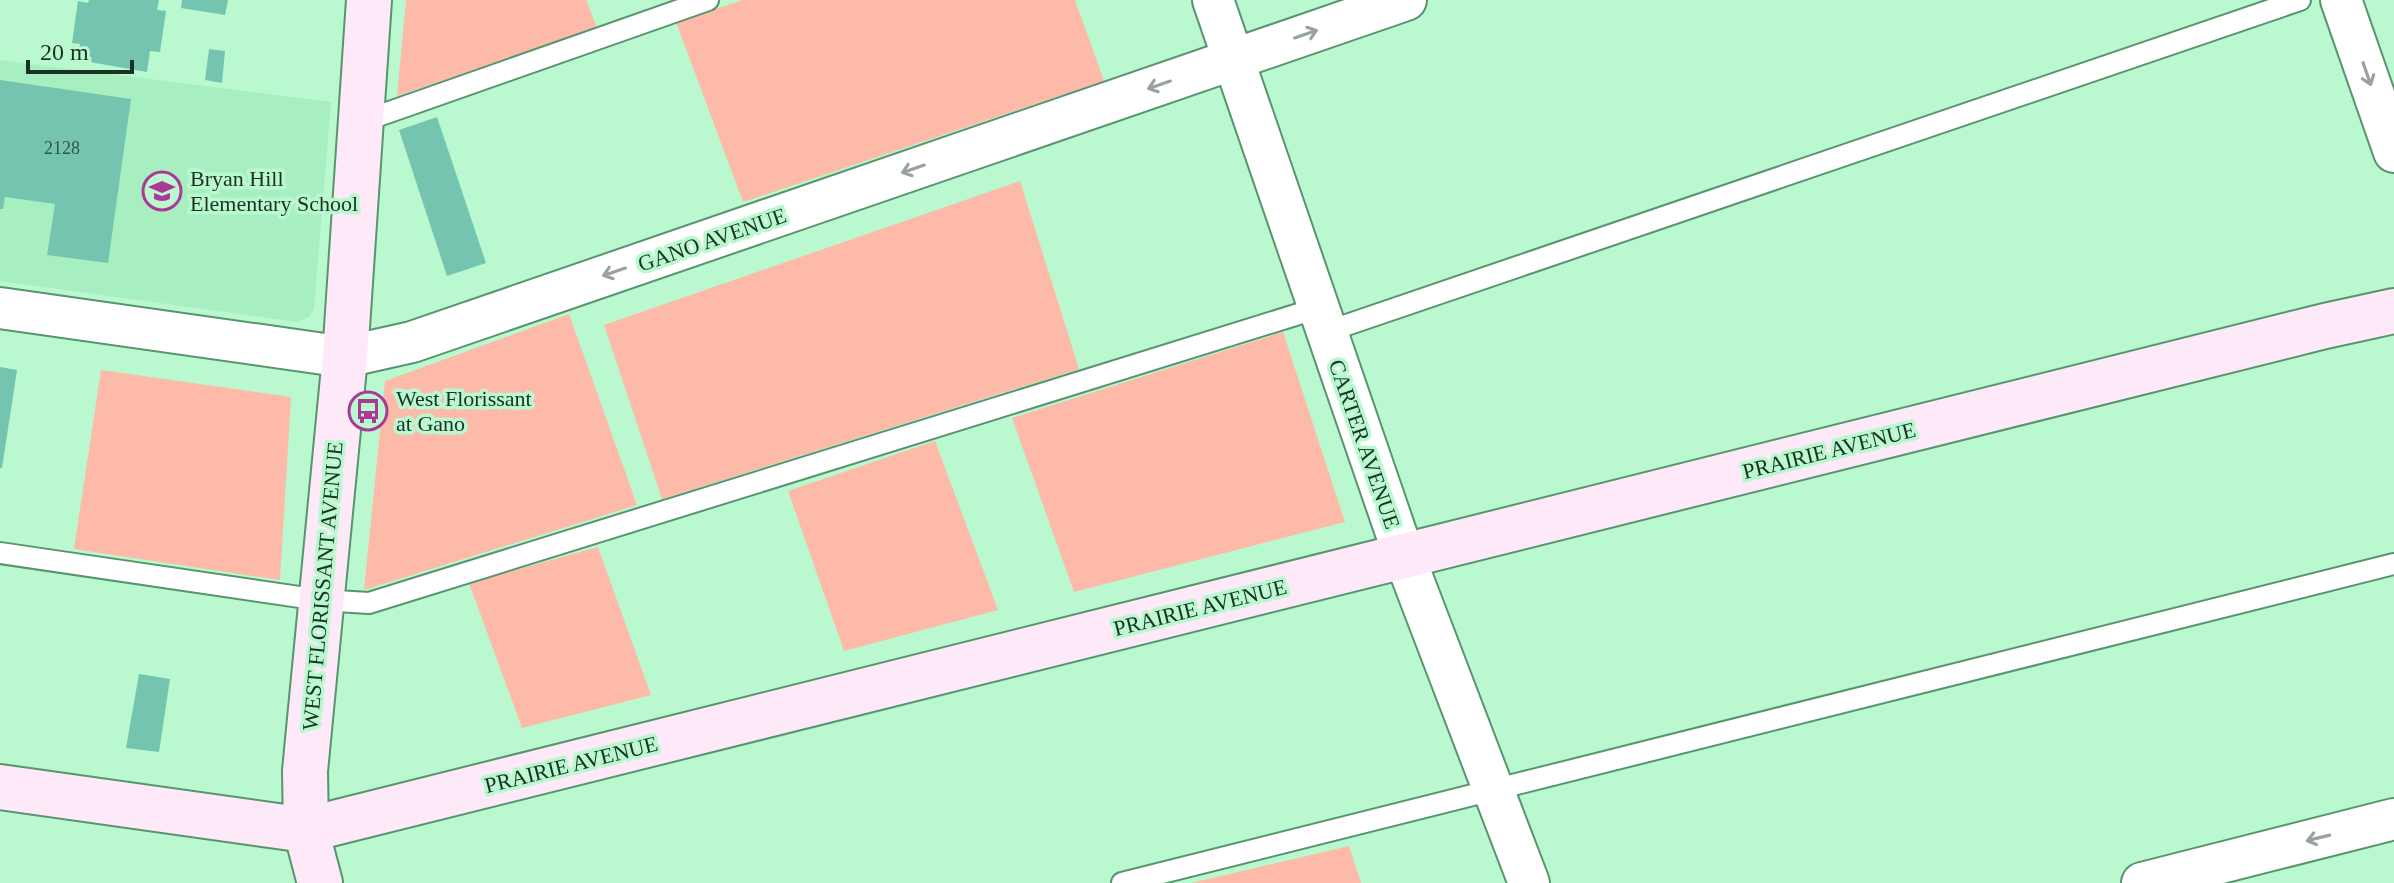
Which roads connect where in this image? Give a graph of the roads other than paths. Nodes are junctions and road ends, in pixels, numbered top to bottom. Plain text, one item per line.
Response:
1 (369, 0) edge
2 (708, 0) edge
3 (1213, 0) edge
4 (1406, 0) edge
5 (2300, 0) edge
6 (2341, 0) edge
7 (1232, 59) junction
8 (361, 122) junction
9 (2394, 152) edge
10 (0, 308) edge
11 (2394, 311) edge
12 (1322, 320) junction
13 (345, 357) junction
14 (0, 553) edge
15 (1404, 556) junction
16 (2394, 564) edge
17 (320, 600) junction
18 (0, 787) edge
19 (1493, 790) junction
20 (2394, 819) edge
21 (306, 830) junction
22 (320, 883) edge
23 (1122, 883) edge
24 (1529, 883) edge
25 (2142, 883) edge

1 - 8 street, WEST FLORISSANT AVENUE
2 - 8 lane
3 - 7 street, CARTER AVENUE
7 -> 4 street, GANO AVENUE
5 - 12 lane
6 -> 9 street
7 - 12 street, CARTER AVENUE
7 -> 13 street, GANO AVENUE
8 - 13 street, WEST FLORISSANT AVENUE
10 - 13 street, GANO AVENUE
11 - 15 street, PRAIRIE AVENUE
12 - 15 street, CARTER AVENUE
12 - 17 lane
13 - 17 street, WEST FLORISSANT AVENUE
14 - 17 lane
15 - 19 street, CARTER AVENUE
15 - 21 street, PRAIRIE AVENUE
16 - 19 lane
17 - 21 street, WEST FLORISSANT AVENUE
18 - 21 street, PRAIRIE AVENUE
19 - 23 lane
19 - 24 street, CARTER AVENUE
20 -> 25 street
21 - 22 street, WEST FLORISSANT AVENUE

